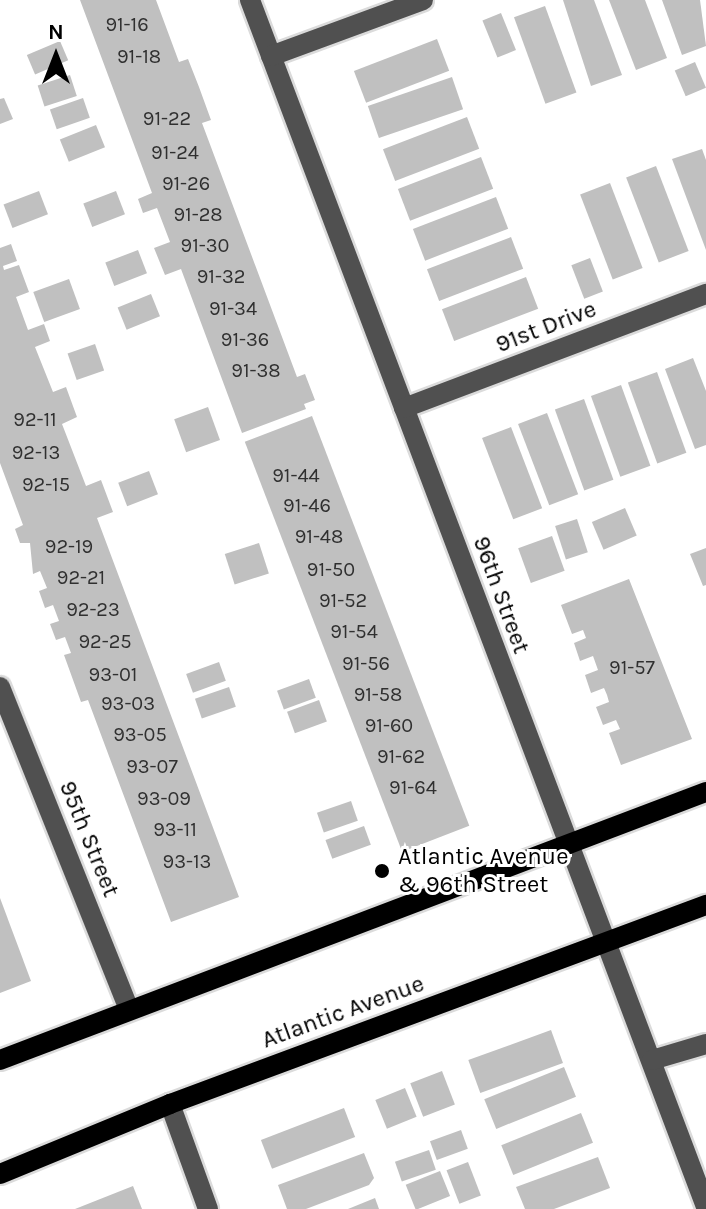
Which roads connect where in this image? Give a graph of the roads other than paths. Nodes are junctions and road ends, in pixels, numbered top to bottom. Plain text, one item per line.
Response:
1 (250, 0) edge
2 (423, 0) edge
3 (271, 56) junction
4 (706, 294) edge
5 (404, 408) junction
6 (0, 687) edge
7 (706, 792) edge
8 (565, 845) junction
9 (706, 905) edge
10 (603, 943) junction
11 (129, 1010) junction
12 (706, 1044) edge
13 (0, 1060) edge
14 (652, 1060) junction
15 (170, 1104) junction
16 (0, 1174) edge
17 (706, 1207) edge
18 (208, 1209) edge

1 - 3 street, 96th Street
2 - 3 street
3 - 5 street, 96th Street
4 - 5 street, 91st Drive
5 - 8 street, 96th Street
6 - 11 street, 95th Street
7 - 8 main road
8 - 10 street, 96th Street
8 - 11 main road
9 - 10 main road, Atlantic Avenue
10 - 14 street, 96th Street
10 - 15 main road, Atlantic Avenue
11 - 13 main road
12 - 14 street
14 - 17 street, 96th Street
15 - 16 main road, Atlantic Avenue
15 - 18 street

